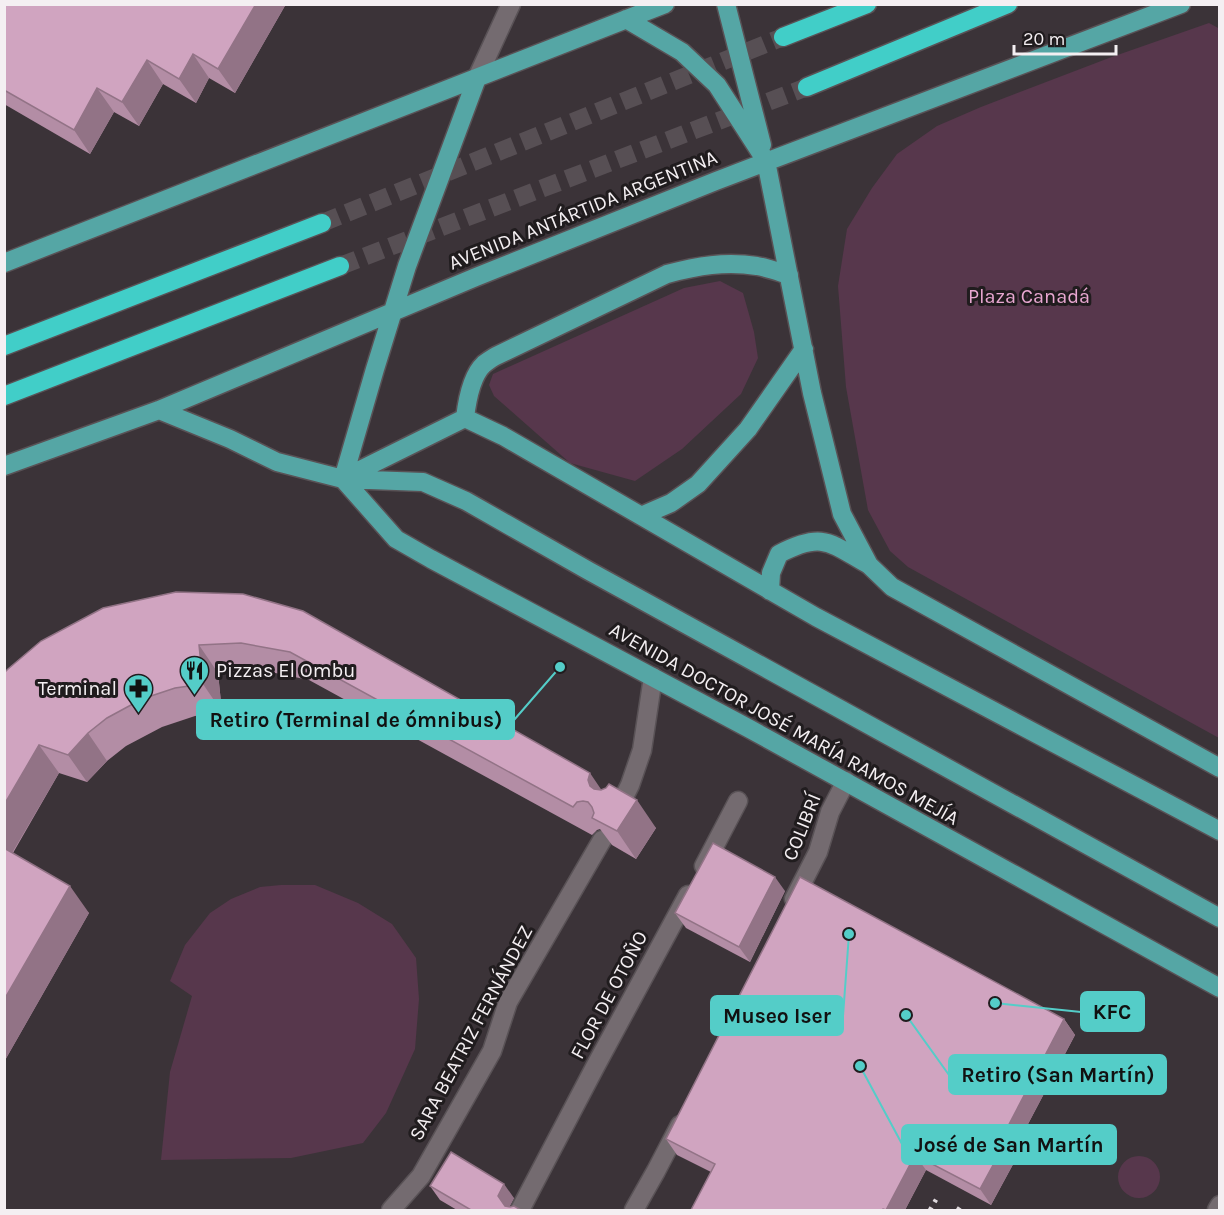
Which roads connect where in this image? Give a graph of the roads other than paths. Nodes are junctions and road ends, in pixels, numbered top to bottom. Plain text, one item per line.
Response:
1 (511, 4) edge
2 (665, 4) edge
3 (726, 4) edge
4 (867, 4) edge
5 (1008, 4) edge
6 (1181, 4) edge
7 (626, 19) junction
8 (783, 37) tunnel mouth
9 (477, 78) junction
10 (807, 87) tunnel mouth
11 (766, 161) junction
12 (322, 223) tunnel mouth
13 (4, 263) edge
14 (340, 266) tunnel mouth
15 (789, 275) junction
16 (393, 312) junction
17 (4, 346) edge
18 (804, 349) junction
19 (4, 396) edge
20 (159, 410) junction
21 (465, 418) junction
22 (4, 466) edge
23 (343, 478) junction
24 (641, 516) junction
25 (869, 565) junction
26 (770, 591) junction
27 (653, 677) junction
28 (1220, 768) edge
29 (846, 781) junction
30 (738, 801) dead end
31 (619, 807) edge
32 (1220, 831) edge
33 (602, 840) edge
34 (786, 915) edge
35 (1220, 918) edge
36 (1220, 988) edge
37 (689, 1107) edge
38 (1220, 1205) edge
39 (391, 1210) edge
40 (520, 1210) edge
41 (634, 1210) edge
42 (1217, 1210) edge

1 - 9 street
2 - 7 main road
3 - 11 main road
4 - 8 highway
5 - 10 highway
6 - 11 main road, AVENIDA ANTÁRTIDA ARGENTINA
7 - 9 main road
7 - 11 main road
9 - 13 main road
9 - 16 main road
11 - 15 main road
11 - 16 main road, AVENIDA ANTÁRTIDA ARGENTINA
12 - 17 highway
14 - 19 highway
15 - 18 main road
15 - 21 main road
16 - 20 main road, AVENIDA ANTÁRTIDA ARGENTINA
16 - 23 main road
18 - 24 main road
18 - 25 main road
20 - 22 main road, AVENIDA ANTÁRTIDA ARGENTINA
20 - 23 main road, AVENIDA DOCTOR JOSÉ MARÍA RAMOS MEJÍA
21 - 23 main road
21 - 24 main road
23 - 27 main road, AVENIDA DOCTOR JOSÉ MARÍA RAMOS MEJÍA
23 - 35 main road, AVENIDA DOCTOR JOSÉ MARÍA RAMOS MEJÍA
24 - 26 main road
25 - 26 main road
25 - 28 main road
26 - 32 main road
27 - 29 main road, AVENIDA DOCTOR JOSÉ MARÍA RAMOS MEJÍA
27 - 31 street
29 - 34 street, COLIBRÍ
29 - 36 main road, AVENIDA DOCTOR JOSÉ MARÍA RAMOS MEJÍA
30 - 40 street, FLOR DE OTOÑO
33 - 39 street, SARA BEATRIZ FERNÁNDEZ
37 - 41 street
38 - 42 street

